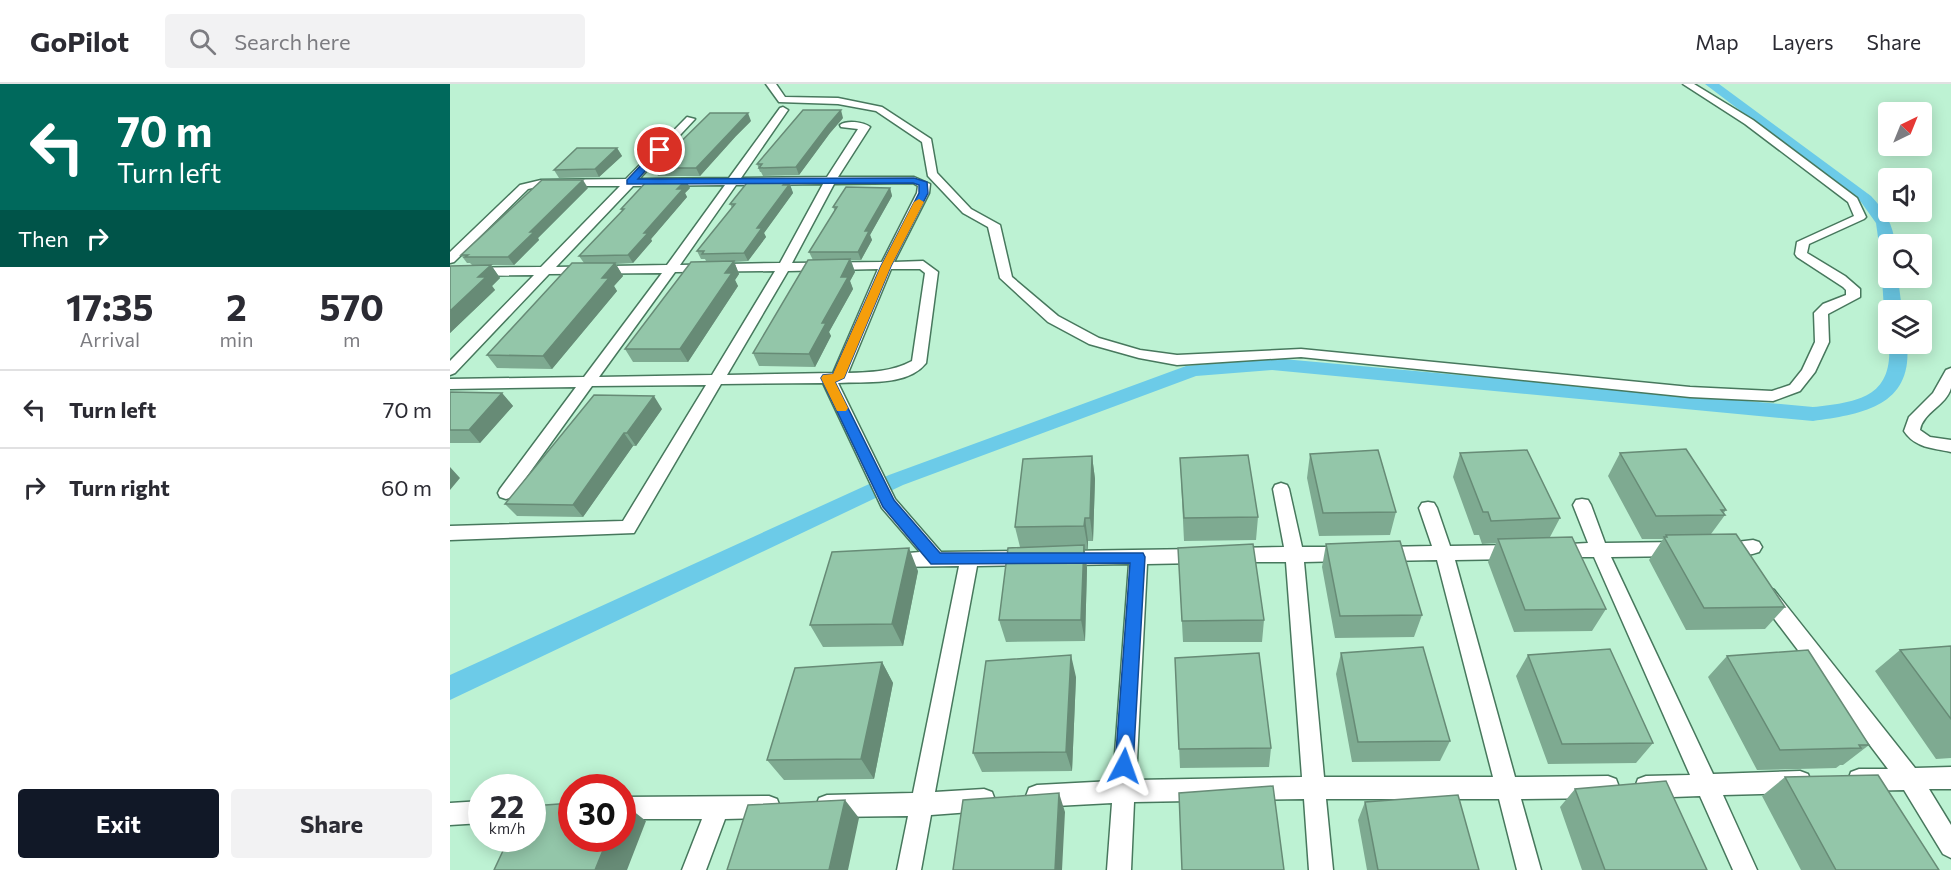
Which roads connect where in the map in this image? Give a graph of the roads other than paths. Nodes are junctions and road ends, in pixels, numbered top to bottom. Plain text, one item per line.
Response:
1 (771, 84) edge
2 (1688, 84) edge
3 (783, 110) dead end
4 (690, 118) dead end
5 (845, 125) dead end
6 (734, 181) junction
7 (830, 181) junction
8 (630, 182) junction
9 (450, 259) edge
10 (886, 266) junction
11 (784, 267) junction
12 (671, 269) junction
13 (542, 271) junction
14 (450, 272) edge
15 (450, 370) edge
16 (1951, 373) edge
17 (833, 378) junction
18 (717, 380) junction
19 (586, 382) junction
20 (450, 384) edge
21 (1951, 446) edge
22 (1281, 489) dead end
23 (506, 493) dead end
24 (1582, 505) dead end
25 (1428, 508) dead end
26 (450, 533) edge
27 (1753, 548) dead end
28 (1599, 549) junction
29 (1731, 549) junction
30 (1294, 554) junction
31 (1444, 554) junction
32 (1138, 557) junction
33 (936, 559) junction
34 (969, 559) junction
35 (871, 561) edge
36 (1909, 778) junction
37 (1951, 778) edge
38 (1818, 781) edge
39 (1841, 781) edge
40 (1314, 786) junction
41 (1705, 786) junction
42 (1505, 789) junction
43 (1123, 790) junction
44 (922, 804) junction
45 (786, 806) edge
46 (808, 806) edge
47 (636, 808) edge
48 (718, 808) junction
49 (468, 813) edge
50 (450, 814) edge
51 (1951, 846) edge
52 (694, 870) edge
53 (909, 870) edge
54 (1119, 870) edge
55 (1321, 870) edge
56 (1528, 870) edge
57 (1745, 870) edge

1 - 2 street
3 - 6 street
4 - 8 street
5 - 7 street
6 - 7 street
6 - 8 street
6 - 12 street
7 - 10 street
7 - 11 street
8 - 9 street
8 - 13 street
10 - 11 street
10 - 17 street
10 - 17 street
11 - 12 street
11 - 18 street
12 - 13 street
12 - 19 street
13 - 14 street
13 - 15 street
16 - 21 street
17 - 18 street
17 - 33 street
18 - 19 street
18 - 26 street
19 - 20 street
19 - 23 street
22 - 30 street
24 - 28 street
25 - 31 street
27 - 29 street
28 - 29 street
28 - 31 street
28 - 41 street
29 - 36 street
30 - 31 street
30 - 32 street
30 - 40 street
31 - 42 street
32 - 34 street
32 - 43 street
33 - 34 street
33 - 35 street
34 - 44 street
36 - 37 street
36 - 39 street
36 - 51 street
38 - 41 street
40 - 42 street
40 - 43 street
40 - 55 street
41 - 42 street
41 - 57 street
42 - 56 street
43 - 44 street
43 - 54 street
44 - 46 street
44 - 53 street
45 - 48 street
47 - 48 street
48 - 52 street
49 - 50 street

